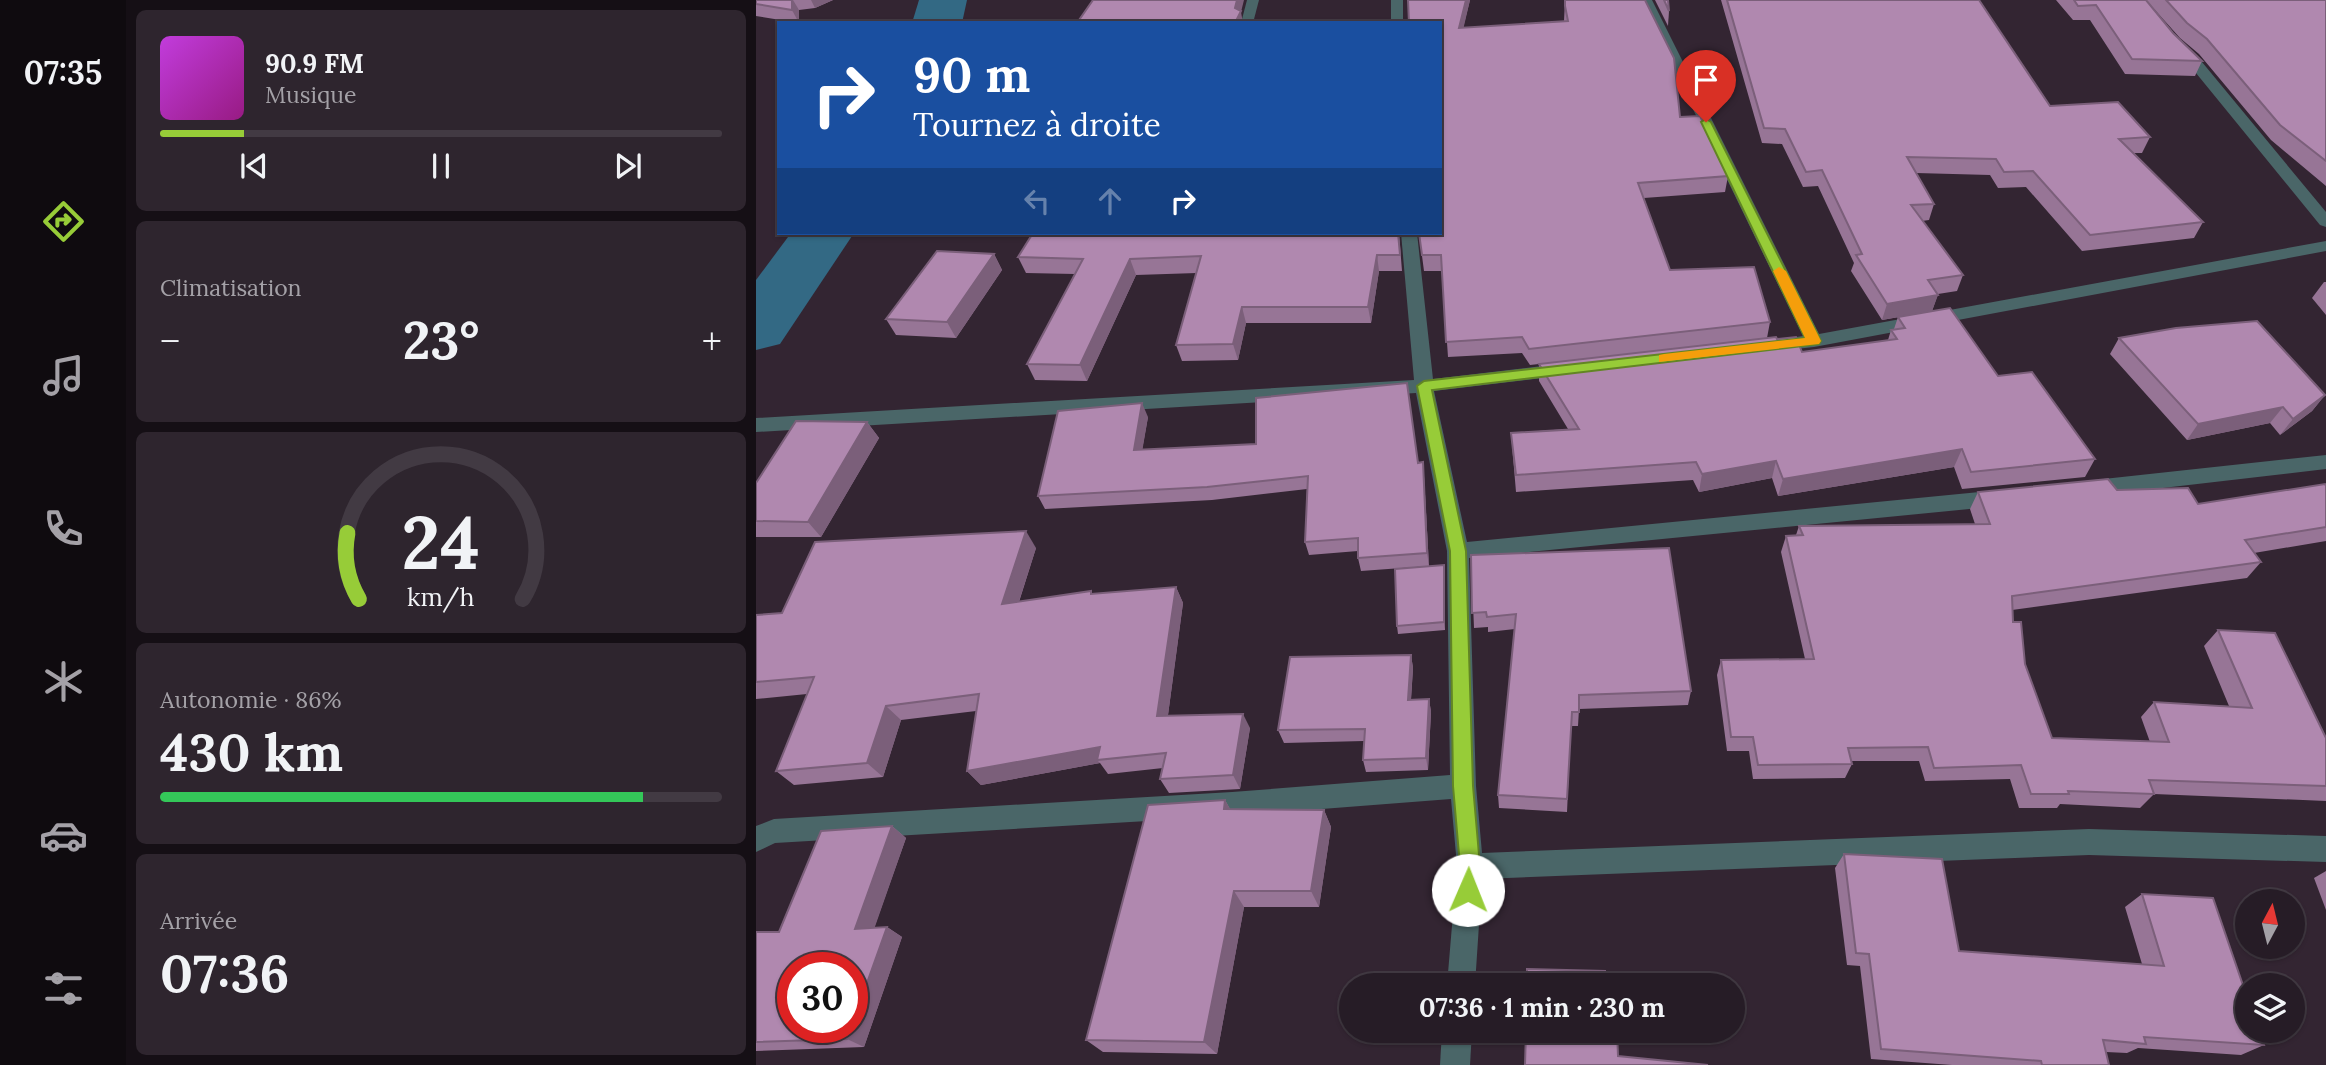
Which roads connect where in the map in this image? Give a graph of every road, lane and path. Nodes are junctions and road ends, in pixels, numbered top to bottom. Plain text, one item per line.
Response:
1 (1253, 0) edge
2 (1397, 0) edge
3 (1646, 0) edge
4 (1248, 21) edge
5 (1397, 21) edge
6 (2173, 43) edge
7 (2326, 222) edge
8 (1409, 235) edge
9 (2326, 246) edge
10 (1814, 341) junction
11 (1746, 349) edge
12 (1585, 367) edge
13 (1424, 386) junction
14 (756, 425) edge
15 (2326, 462) edge
16 (2069, 491) edge
17 (2014, 496) edge
18 (1458, 551) junction
19 (1463, 786) junction
20 (756, 839) edge
21 (2326, 849) edge
22 (1470, 866) junction
23 (1462, 973) edge
24 (1456, 1043) edge
25 (1455, 1065) edge

1 - 4 street
2 - 5 street
3 - 10 street
6 - 7 street
8 - 13 street
9 - 10 street
10 - 11 street
12 - 13 street
13 - 14 street
13 - 18 street
15 - 16 street
17 - 18 street
18 - 19 street
19 - 20 street
19 - 22 street
21 - 22 street
22 - 23 street
24 - 25 street

